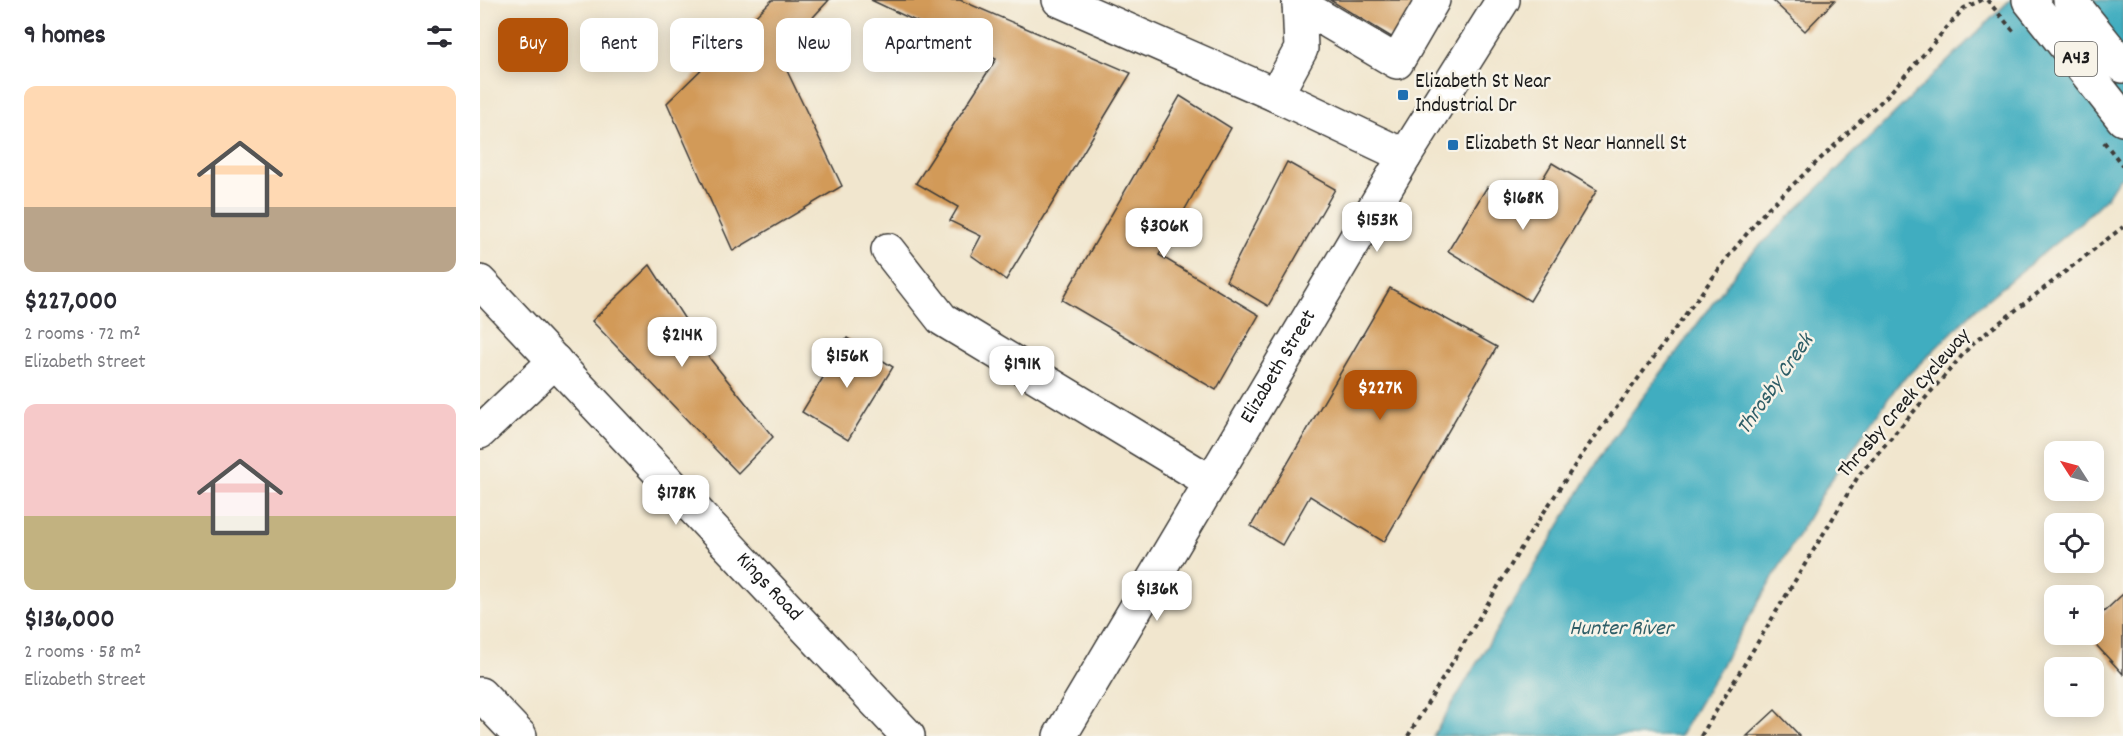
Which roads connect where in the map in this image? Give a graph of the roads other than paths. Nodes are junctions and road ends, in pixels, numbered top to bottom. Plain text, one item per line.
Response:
1 (1059, 0) edge
2 (1433, 0) edge
3 (1503, 0) edge
4 (2029, 0) edge
5 (2070, 0) edge
6 (1299, 2) edge
7 (2123, 66) edge
8 (1276, 95) junction
9 (2123, 118) edge
10 (1405, 156) junction
11 (888, 250) dead end
12 (480, 282) edge
13 (555, 361) junction
14 (480, 432) edge
15 (1211, 482) junction
16 (480, 694) edge
17 (520, 736) edge
18 (908, 736) edge
19 (1060, 736) edge

1 - 8 main road
2 - 6 main road
3 - 10 main road, Elizabeth Street
4 - 9 main road, A43
5 - 7 main road, A43
6 - 8 main road
8 - 10 main road
10 - 15 main road, Elizabeth Street
11 - 15 main road
12 - 13 main road, Kings Road
13 - 14 main road
13 - 18 main road, Kings Road
15 - 19 main road, Elizabeth Street
16 - 17 main road

